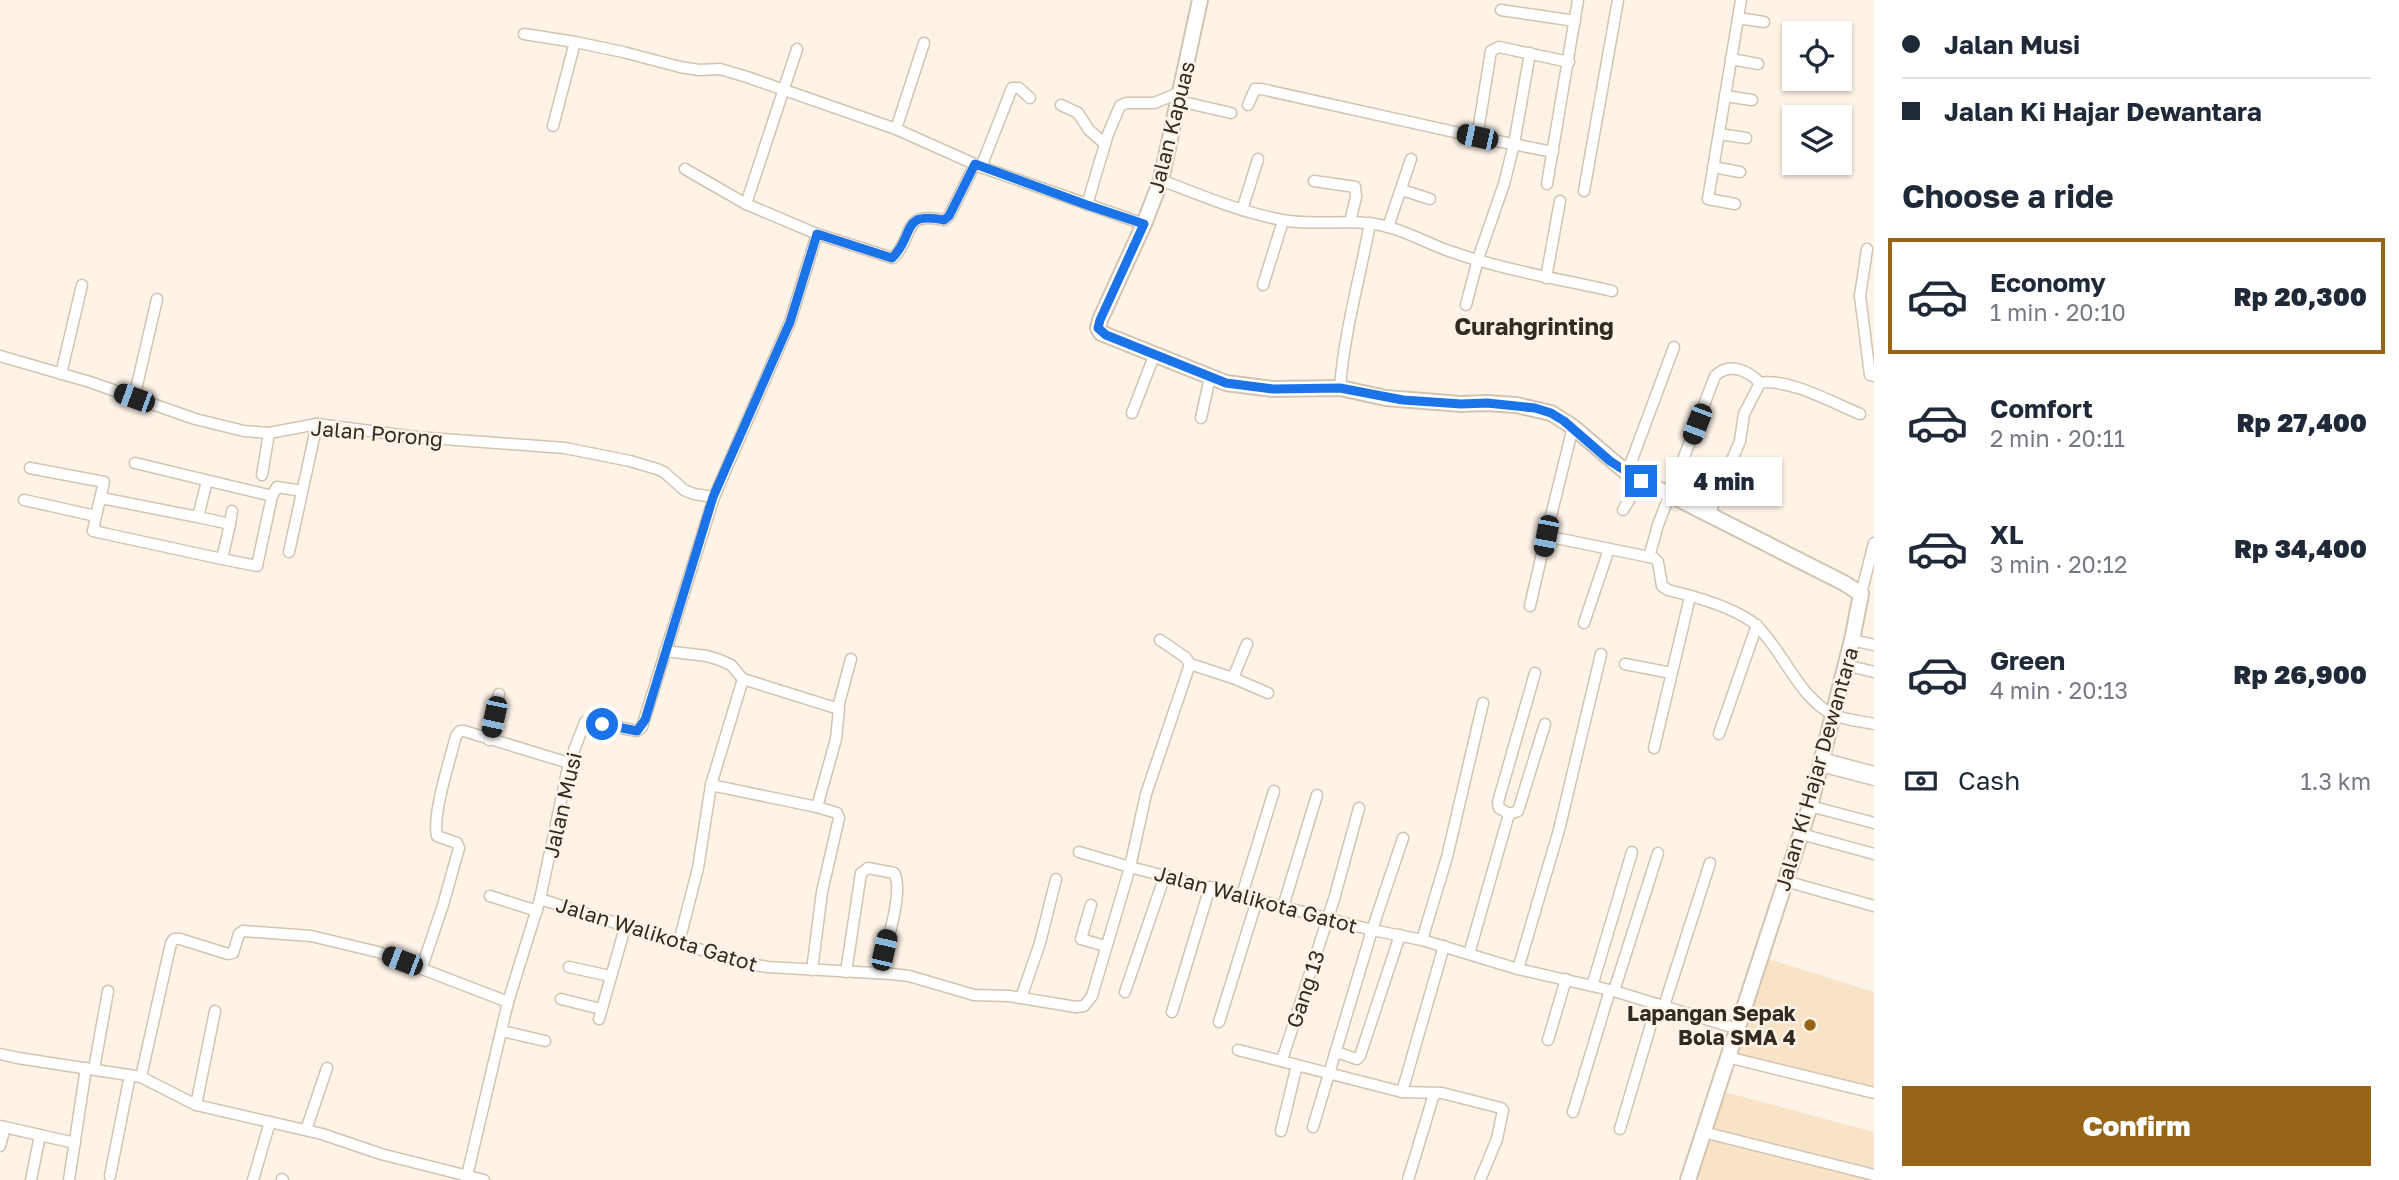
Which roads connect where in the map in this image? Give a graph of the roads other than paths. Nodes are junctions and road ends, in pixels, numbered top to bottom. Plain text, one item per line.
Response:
1 (1200, 0) edge
2 (1578, 0) edge
3 (1618, 0) edge
4 (1741, 0) edge
5 (1501, 10) dead end
6 (1738, 18) junction
7 (1575, 21) junction
8 (1764, 22) dead end
9 (524, 34) dead end
10 (575, 43) junction
11 (924, 43) dead end
12 (797, 49) dead end
13 (1530, 53) junction
14 (1731, 59) junction
15 (1569, 62) junction
16 (1758, 64) dead end
17 (784, 90) junction
18 (1725, 96) junction
19 (1030, 97) dead end
20 (1176, 97) junction
21 (1752, 100) dead end
22 (1060, 105) dead end
23 (1248, 105) dead end
24 (1231, 113) dead end
25 (553, 126) dead end
26 (896, 129) junction
27 (1719, 134) junction
28 (1477, 137) junction
29 (1746, 138) dead end
30 (1105, 144) junction
31 (1514, 144) junction
32 (1553, 152) junction
33 (1258, 159) dead end
34 (1411, 159) dead end
35 (978, 165) junction
36 (1713, 167) junction
37 (685, 169) dead end
38 (1740, 172) dead end
39 (1161, 180) junction
40 (1314, 181) dead end
41 (1547, 184) dead end
42 (1402, 190) junction
43 (1584, 191) dead end
44 (1430, 199) dead end
45 (1560, 201) dead end
46 (746, 204) junction
47 (1735, 204) dead end
48 (1087, 205) junction
49 (1242, 209) junction
50 (1283, 220) junction
51 (1350, 222) junction
52 (1140, 223) junction
53 (1370, 223) junction
54 (1388, 227) junction
55 (817, 234) junction
56 (1867, 249) dead end
57 (1478, 259) junction
58 (1546, 278) junction
59 (82, 285) dead end
60 (1263, 285) dead end
61 (1612, 291) dead end
62 (157, 299) dead end
63 (1466, 305) dead end
64 (1674, 347) dead end
65 (0, 356) edge
66 (1154, 356) junction
67 (61, 374) junction
68 (1874, 376) edge
69 (1210, 377) junction
70 (1760, 383) junction
71 (1340, 388) junction
72 (134, 398) junction
73 (1132, 413) dead end
74 (1860, 414) dead end
75 (1201, 418) dead end
76 (317, 425) junction
77 (1573, 427) junction
78 (269, 433) junction
79 (135, 463) dead end
80 (30, 468) dead end
81 (1627, 473) junction
82 (262, 475) dead end
83 (207, 481) junction
84 (1641, 481) junction
85 (302, 491) junction
86 (272, 496) junction
87 (713, 497) junction
88 (1670, 497) junction
89 (101, 498) junction
90 (24, 500) dead end
91 (1623, 510) dead end
92 (232, 511) dead end
93 (1709, 514) junction
94 (96, 516) junction
95 (198, 517) junction
96 (230, 524) junction
97 (1546, 536) junction
98 (1874, 543) edge
99 (1609, 549) junction
100 (289, 552) dead end
101 (1649, 557) junction
102 (222, 559) junction
103 (1870, 573) edge
104 (1861, 594) junction
105 (1690, 597) junction
106 (1530, 607) dead end
107 (1584, 623) dead end
108 (1757, 625) junction
109 (1160, 640) dead end
110 (1853, 640) junction
111 (1247, 644) dead end
112 (1874, 645) edge
113 (665, 651) junction
114 (1601, 654) dead end
115 (851, 659) dead end
116 (1190, 664) junction
117 (1625, 664) dead end
118 (1845, 665) junction
119 (1874, 672) edge
120 (1535, 673) dead end
121 (1671, 673) junction
122 (1233, 678) junction
123 (743, 679) junction
124 (1268, 693) dead end
125 (499, 694) dead end
126 (1483, 703) dead end
127 (838, 707) junction
128 (1833, 715) junction
129 (1545, 724) dead end
130 (1874, 724) edge
131 (1719, 734) dead end
132 (489, 740) junction
133 (1654, 748) dead end
134 (1821, 762) junction
135 (569, 763) junction
136 (1874, 772) edge
137 (1874, 780) edge
138 (711, 785) junction
139 (1274, 791) dead end
140 (1317, 795) dead end
141 (1810, 806) junction
142 (817, 807) junction
143 (1359, 808) dead end
144 (1509, 814) junction
145 (1874, 823) edge
146 (1801, 834) junction
147 (1404, 838) dead end
148 (1079, 852) dead end
149 (1632, 852) dead end
150 (1658, 853) dead end
151 (1874, 854) edge
152 (1710, 863) dead end
153 (1130, 867) junction
154 (1165, 875) junction
155 (1056, 879) dead end
156 (1785, 881) junction
157 (1210, 887) junction
158 (1242, 895) junction
159 (490, 896) dead end
160 (540, 899) junction
161 (1257, 900) junction
162 (1091, 905) dead end
163 (1874, 906) edge
164 (1283, 907) junction
165 (537, 911) junction
166 (1328, 918) junction
167 (626, 925) junction
168 (1372, 930) junction
169 (1399, 935) junction
170 (1422, 940) junction
171 (679, 942) junction
172 (1105, 946) junction
173 (1444, 946) junction
174 (1469, 954) junction
175 (422, 967) junction
176 (569, 967) dead end
177 (1518, 969) junction
178 (812, 970) junction
179 (846, 972) junction
180 (878, 973) junction
181 (610, 976) junction
182 (1566, 979) junction
183 (1592, 986) junction
184 (1612, 991) junction
185 (108, 992) dead end
186 (1125, 992) dead end
187 (1021, 998) junction
188 (561, 999) dead end
189 (509, 1002) junction
190 (1660, 1005) junction
191 (215, 1011) dead end
192 (1172, 1012) dead end
193 (1219, 1022) dead end
194 (1738, 1029) junction
195 (502, 1031) junction
196 (1548, 1040) dead end
197 (545, 1041) dead end
198 (1238, 1050) dead end
199 (1336, 1052) junction
200 (0, 1054) edge
201 (1727, 1057) junction
202 (1282, 1060) junction
203 (1297, 1065) junction
204 (327, 1068) dead end
205 (90, 1069) junction
206 (1330, 1073) junction
207 (135, 1076) junction
208 (1402, 1092) junction
209 (1874, 1093) edge
210 (1434, 1094) junction
211 (195, 1105) junction
212 (1573, 1112) dead end
213 (270, 1122) junction
214 (2, 1127) edge
215 (1313, 1127) dead end
216 (1620, 1129) dead end
217 (306, 1130) junction
218 (1281, 1131) dead end
219 (1703, 1132) junction
220 (40, 1135) junction
221 (75, 1143) junction
222 (0, 1146) edge
223 (1874, 1175) edge
224 (110, 1176) dead end
225 (466, 1178) edge
226 (31, 1180) edge
227 (69, 1180) edge
228 (254, 1180) edge
229 (484, 1180) edge
230 (1408, 1180) edge
231 (1480, 1180) edge
232 (1688, 1180) edge

1 - 20 main road, Jalan Kapuas
2 - 7 street
3 - 43 street
4 - 6 street
5 - 7 street
6 - 8 street
6 - 14 street
7 - 15 street
9 - 10 street
10 - 17 street
10 - 25 street
11 - 26 street
12 - 17 street
13 - 15 street
13 - 28 street
13 - 31 street
14 - 16 street
14 - 18 street
15 - 32 street
17 - 26 street
17 - 46 street
18 - 21 street
18 - 27 street
19 - 35 street
20 - 24 street
20 - 30 street
20 - 39 main road, Jalan Kapuas
22 - 30 street
23 - 28 street
26 - 35 street
27 - 29 street
27 - 36 street
28 - 31 street
30 - 48 street
31 - 32 street
31 - 57 street
32 - 41 street
33 - 49 street
34 - 42 street
35 - 48 street
35 - 55 street
36 - 38 street
36 - 47 street
37 - 46 street
39 - 49 street
39 - 52 main road, Jalan Kapuas
40 - 51 street
42 - 44 street
42 - 54 street
45 - 58 street
46 - 55 street
48 - 52 street
49 - 50 street
50 - 51 street
50 - 60 street
51 - 53 street
52 - 66 main road, Jalan Kapuas
53 - 54 street
53 - 71 street
54 - 57 street
55 - 87 street, Jalan Musi
56 - 68 street
57 - 58 street
57 - 63 street
58 - 61 street
59 - 67 street
62 - 72 street
64 - 81 street
65 - 67 street, Jalan Porong
66 - 69 main road
66 - 73 street
67 - 72 street, Jalan Porong
69 - 71 main road
69 - 75 street
70 - 74 street
70 - 88 street
70 - 93 street
71 - 77 main road
72 - 78 street, Jalan Porong
76 - 78 street, Jalan Porong
76 - 85 street
76 - 87 street, Jalan Porong
77 - 81 main road
77 - 97 street
78 - 82 street
79 - 83 street
80 - 89 street
81 - 84 main road
83 - 86 street
83 - 95 street
84 - 88 main road
84 - 91 street
85 - 86 street
85 - 100 street
86 - 102 street
87 - 113 street, Jalan Musi
88 - 93 main road
88 - 101 street
89 - 94 street
89 - 95 street
90 - 94 street
92 - 96 street
93 - 104 main road
94 - 102 street
95 - 96 street
96 - 102 street
97 - 99 street
97 - 106 street
98 - 103 street
99 - 101 street
99 - 107 street
101 - 105 street
103 - 104 street
104 - 110 main road, Jalan Ki Hajar Dewantara
105 - 108 street
105 - 121 street
108 - 128 street
108 - 131 street
109 - 116 street
110 - 112 street
110 - 118 main road, Jalan Ki Hajar Dewantara
111 - 122 street
113 - 123 street
113 - 135 street, Jalan Musi
114 - 177 street
115 - 127 street
116 - 122 street
116 - 153 street
117 - 121 street
118 - 119 street
118 - 128 main road, Jalan Ki Hajar Dewantara
120 - 144 street
121 - 133 street
122 - 124 street
123 - 127 street
123 - 138 street
125 - 132 street
126 - 170 street
127 - 142 street
128 - 130 street
128 - 134 main road, Jalan Ki Hajar Dewantara
129 - 144 street
132 - 135 street
132 - 175 street
134 - 136 street
134 - 137 street
134 - 141 main road, Jalan Ki Hajar Dewantara
135 - 160 street, Jalan Musi
138 - 142 street
138 - 171 street
139 - 158 street
140 - 164 street
141 - 145 street
141 - 146 main road, Jalan Ki Hajar Dewantara
142 - 178 street
143 - 166 street, Gang 13
144 - 174 street
146 - 151 street
146 - 156 main road, Jalan Ki Hajar Dewantara
147 - 168 street
148 - 153 street
149 - 183 street
150 - 184 street
152 - 190 street
153 - 154 street, Jalan Walikota Gatot
153 - 172 street, Jalan Walikota Gatot
154 - 157 street, Jalan Walikota Gatot
154 - 186 street
155 - 187 street
156 - 163 street
156 - 194 main road, Jalan Ki Hajar Dewantara
157 - 158 street, Jalan Walikota Gatot
157 - 192 street
158 - 161 street, Jalan Walikota Gatot
159 - 165 street
160 - 165 street, Jalan Musi
160 - 167 street, Jalan Walikota Gatot
161 - 164 street, Jalan Walikota Gatot
161 - 193 street
162 - 172 street
164 - 166 street, Jalan Walikota Gatot
165 - 189 street, Jalan Musi
166 - 168 street, Jalan Walikota Gatot
166 - 202 street, Gang 13
167 - 171 street, Jalan Walikota Gatot
167 - 181 street
168 - 169 street, Jalan Walikota Gatot
168 - 199 street
169 - 170 street, Jalan Walikota Gatot
169 - 199 street
170 - 173 street, Jalan Walikota Gatot
171 - 178 street, Jalan Walikota Gatot
172 - 187 street, Jalan Walikota Gatot
173 - 174 street, Jalan Walikota Gatot
173 - 208 street
174 - 177 street, Jalan Walikota Gatot
175 - 189 street
175 - 207 street
176 - 181 street
177 - 182 street, Jalan Walikota Gatot
178 - 179 street, Jalan Walikota Gatot
179 - 180 street, Jalan Walikota Gatot
179 - 180 street
180 - 187 street, Jalan Walikota Gatot
181 - 188 street
182 - 183 street, Jalan Walikota Gatot
182 - 196 street
183 - 184 street, Jalan Walikota Gatot
184 - 190 street, Jalan Walikota Gatot
184 - 212 street
185 - 205 street
189 - 195 street, Jalan Musi
190 - 194 street, Jalan Walikota Gatot
190 - 216 street
191 - 211 street
194 - 201 main road, Jalan Ki Hajar Dewantara
195 - 197 street
195 - 225 street, Jalan Musi
198 - 202 street
199 - 206 street
200 - 205 street
201 - 209 street
201 - 219 main road, Jalan Ki Hajar Dewantara
202 - 203 street
203 - 206 street
203 - 218 street
204 - 217 street
205 - 207 street
205 - 221 street
206 - 208 street
206 - 215 street
207 - 211 street
207 - 224 street
208 - 210 street
210 - 230 street
210 - 231 street
211 - 213 street
213 - 217 street
213 - 228 street
214 - 220 street
214 - 222 street
217 - 225 street
219 - 223 street
219 - 232 main road, Jalan Ki Hajar Dewantara
220 - 221 street
220 - 226 street
221 - 227 street
225 - 229 street

